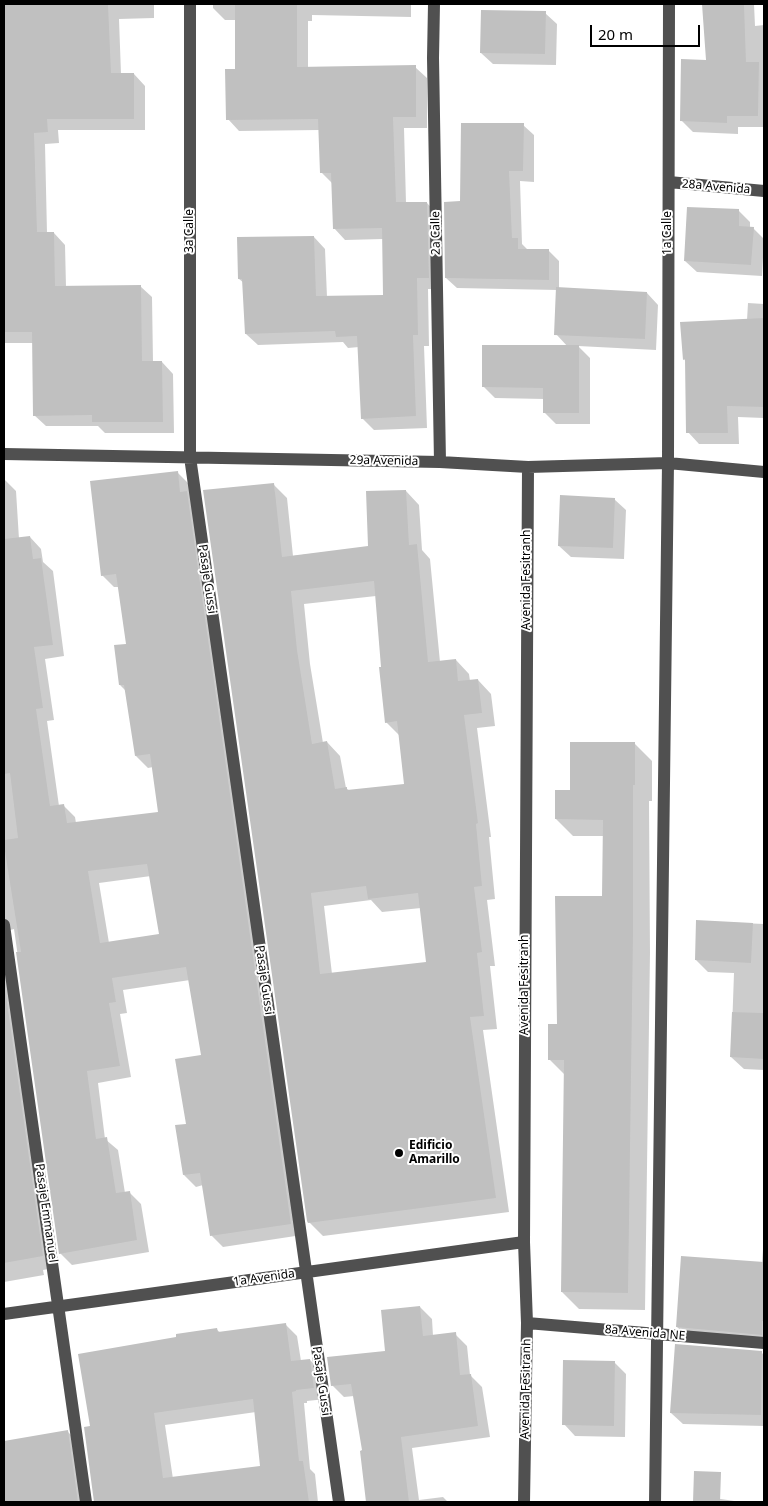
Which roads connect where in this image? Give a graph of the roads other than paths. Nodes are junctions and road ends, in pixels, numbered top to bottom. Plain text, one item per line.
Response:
1 (190, 4) edge
2 (434, 4) edge
3 (669, 4) edge
4 (669, 182) junction
5 (764, 191) edge
6 (4, 454) edge
7 (190, 458) junction
8 (440, 462) junction
9 (668, 462) junction
10 (528, 467) junction
11 (764, 472) edge
12 (4, 925) edge
13 (524, 1242) junction
14 (306, 1272) junction
15 (59, 1306) junction
16 (4, 1314) edge
17 (527, 1323) junction
18 (657, 1334) junction
19 (764, 1343) edge
20 (86, 1502) edge
21 (339, 1502) edge
22 (524, 1502) edge
23 (655, 1502) edge

1 - 7 street, 3a Calle
2 - 8 street, 2a Calle
3 - 4 street, 1a Calle
4 - 5 street, 28a Avenida
4 - 9 street, 1a Calle
6 - 7 street, 29a Avenida
7 - 8 street, 29a Avenida
7 - 14 street, Pasaje Gussi
8 - 10 street, 29a Avenida
9 - 10 street, 29a Avenida
9 - 11 street, 29a Avenida
9 - 18 street, 1a Calle
10 - 13 street, Avenida Fesitranh
12 - 15 street, Pasaje Emmanuel
13 - 14 street, 1a Avenida
13 - 17 street, Avenida Fesitranh
14 - 15 street, 1a Avenida
14 - 21 street, Pasaje Gussi
15 - 16 street, 1a Avenida
15 - 20 street, Pasaje Emmanuel
17 - 18 street, 8a Avenida NE
17 - 22 street, Avenida Fesitranh
18 - 19 street, 8a Avenida NE
18 - 23 street, 1a Calle

